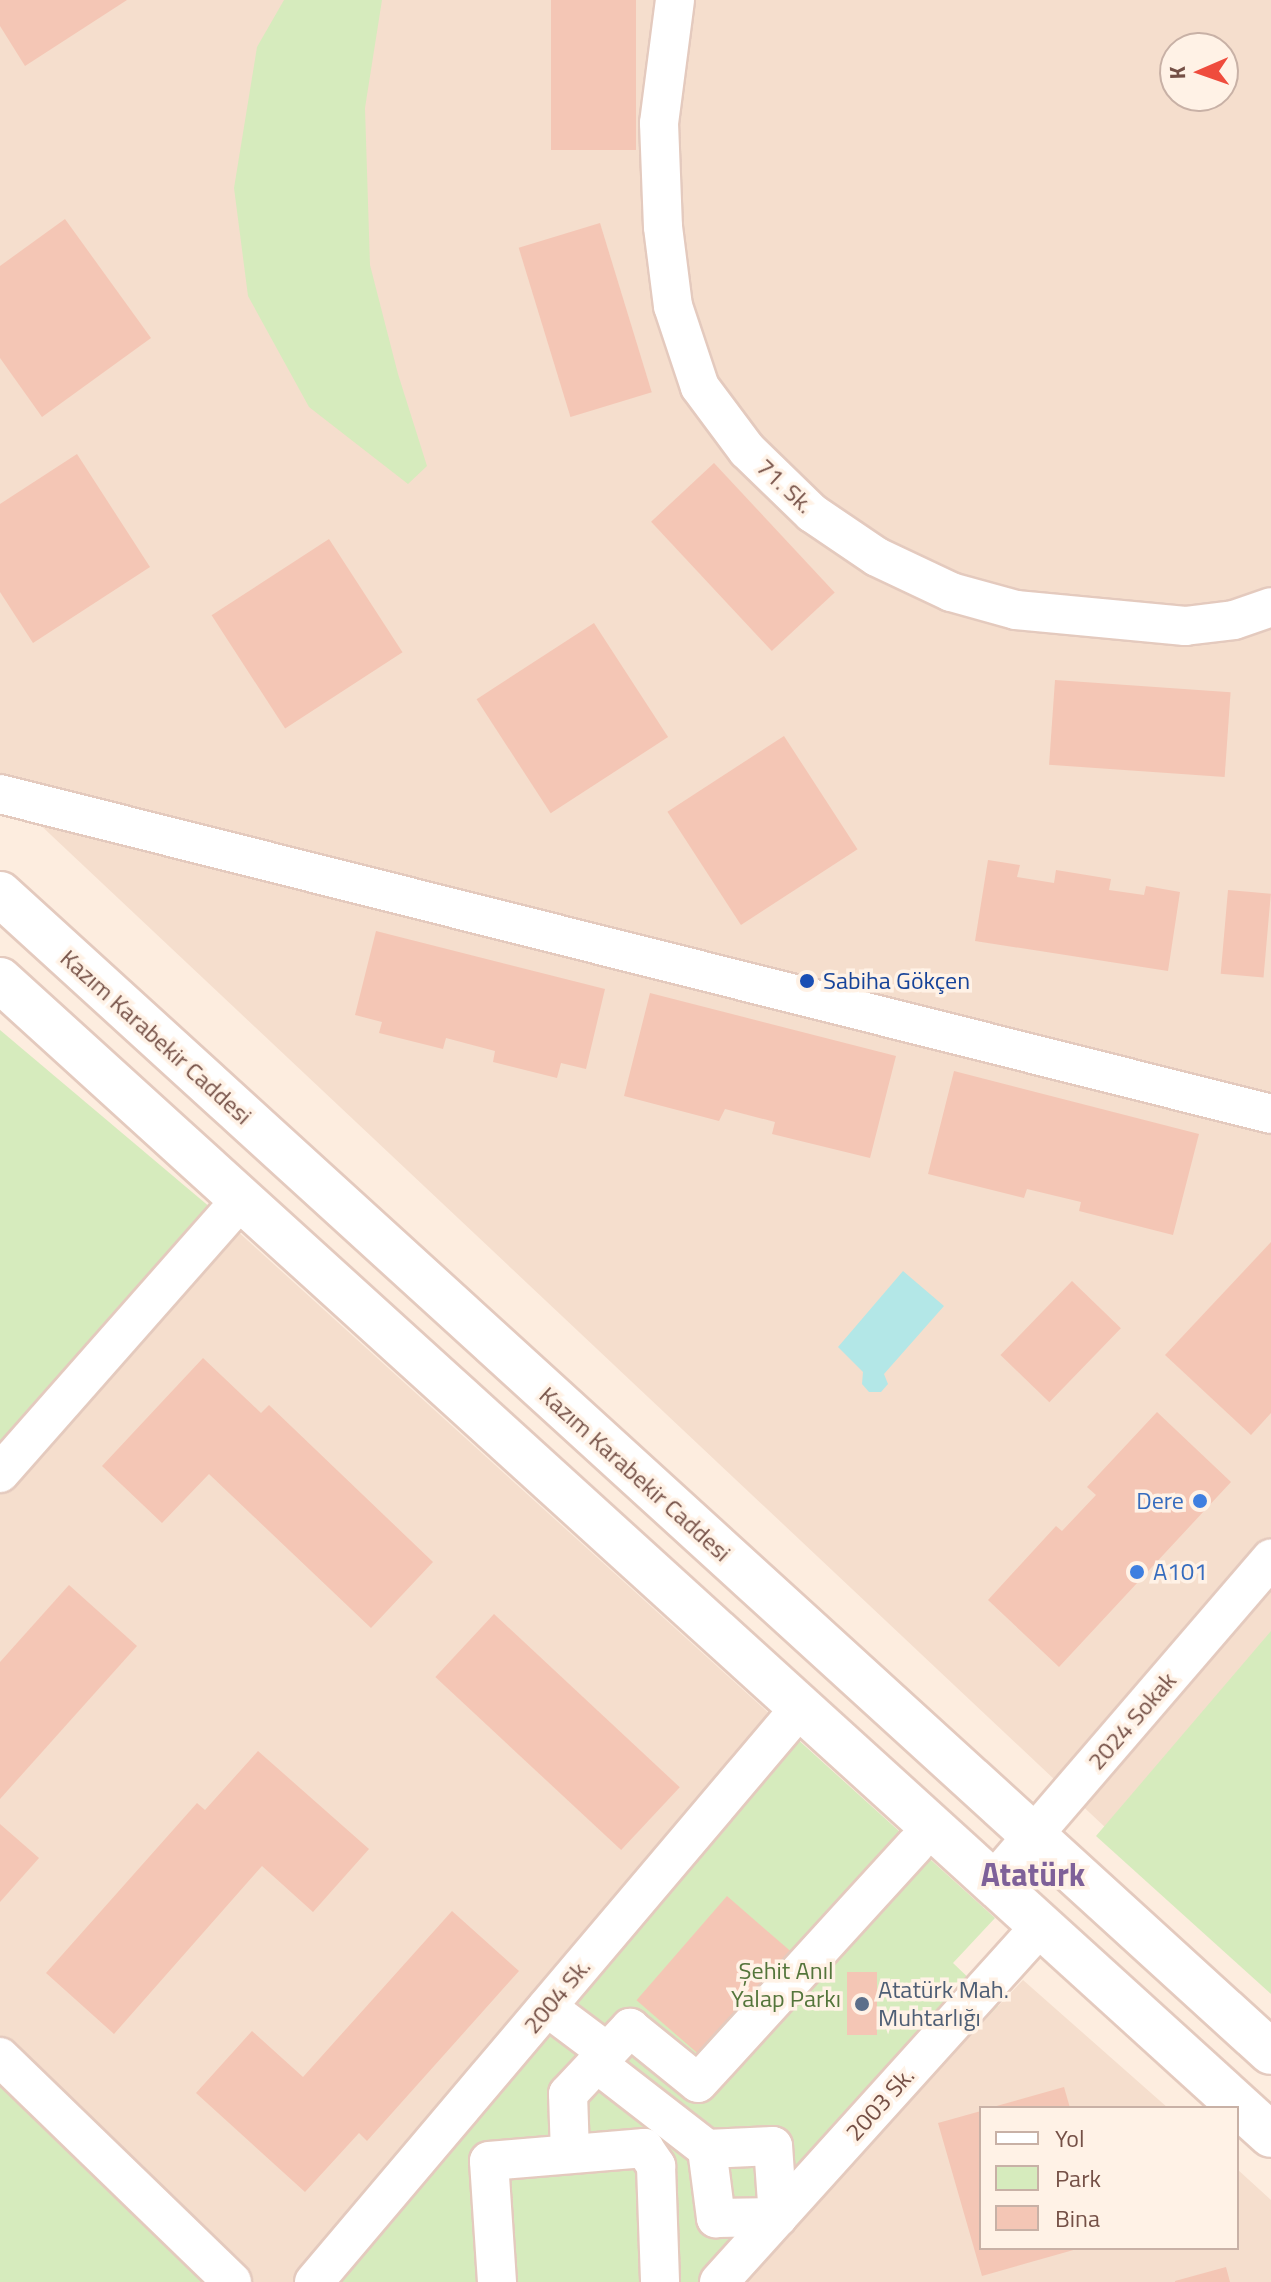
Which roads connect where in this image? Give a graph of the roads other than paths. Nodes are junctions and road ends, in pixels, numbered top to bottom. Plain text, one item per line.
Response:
1 (675, 0) edge
2 (1271, 607) edge
3 (0, 794) edge
4 (0, 894) edge
5 (0, 980) edge
6 (1271, 1114) edge
7 (241, 1200) junction
8 (0, 1473) edge
9 (1271, 1559) edge
10 (799, 1709) junction
11 (1033, 1837) junction
12 (915, 1845) dead end
13 (992, 1883) junction
14 (1040, 1927) junction
15 (833, 1935) junction
16 (834, 1976) dead end
17 (547, 2007) junction
18 (1271, 2052) edge
19 (0, 2057) edge
20 (602, 2057) junction
21 (1239, 2106) edge
22 (1239, 2106) edge
23 (1271, 2135) edge
24 (707, 2149) junction
25 (570, 2154) junction
26 (778, 2217) junction
27 (232, 2282) edge
28 (314, 2282) edge
29 (497, 2282) edge
30 (660, 2282) edge
31 (719, 2282) edge

1 - 2 street, 71. Sk.
3 - 6 street
4 - 11 street, Kazım Karabekir Caddesi
5 - 7 street
7 - 8 street
7 - 10 street
9 - 11 street, 2024 Sokak
10 - 13 street
10 - 17 street, 2004 Sk.
11 - 13 street, 2024 Sokak
11 - 18 street, Kazım Karabekir Caddesi
12 - 15 street
13 - 14 street
14 - 21 street
14 - 26 street, 2003 Sk.
15 - 16 street
15 - 20 street
17 - 20 street
17 - 28 street, 2004 Sk.
19 - 27 street
20 - 24 street
20 - 25 street
22 - 23 street
24 - 26 street
24 - 26 street
25 - 29 street
25 - 30 street
26 - 31 street, 2003 Sk.

